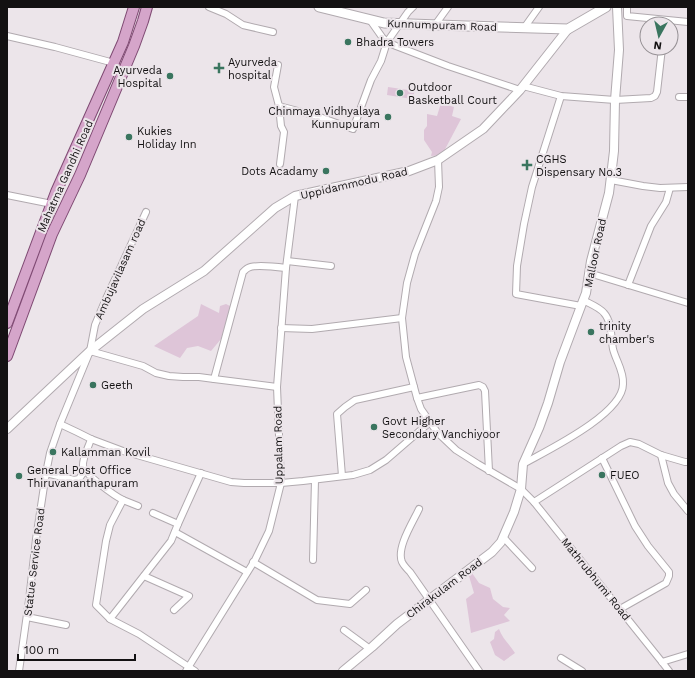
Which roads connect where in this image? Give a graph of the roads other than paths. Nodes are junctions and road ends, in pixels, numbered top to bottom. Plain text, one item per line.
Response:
1 (134, 7) edge
2 (147, 7) edge
3 (209, 7) edge
4 (319, 7) edge
5 (413, 7) edge
6 (448, 7) edge
7 (606, 7) edge
8 (617, 7) edge
9 (627, 7) edge
10 (536, 8) edge
11 (639, 18) edge
12 (370, 20) junction
13 (399, 24) junction
14 (435, 24) junction
15 (524, 28) junction
16 (568, 29) junction
17 (273, 32) dead end
18 (7, 36) edge
19 (387, 42) junction
20 (661, 56) edge
21 (114, 63) junction
22 (278, 65) dead end
23 (522, 88) junction
24 (561, 96) junction
25 (679, 97) dead end
26 (688, 97) edge
27 (615, 100) junction
28 (279, 106) junction
29 (438, 160) junction
30 (280, 164) dead end
31 (611, 180) junction
32 (688, 187) edge
33 (670, 188) junction
34 (7, 195) edge
35 (295, 196) junction
36 (52, 204) junction
37 (146, 212) dead end
38 (286, 265) junction
39 (331, 266) dead end
40 (589, 273) junction
41 (628, 285) junction
42 (582, 303) junction
43 (688, 303) edge
44 (402, 318) junction
45 (8, 319) edge
46 (281, 328) junction
47 (90, 351) junction
48 (7, 356) edge
49 (214, 380) junction
50 (277, 387) junction
51 (414, 387) junction
52 (417, 398) junction
53 (430, 422) junction
54 (60, 424) junction
55 (7, 429) edge
56 (91, 439) junction
57 (661, 455) junction
58 (602, 458) junction
59 (688, 462) edge
60 (523, 464) junction
61 (85, 470) junction
62 (489, 470) junction
63 (46, 473) junction
64 (200, 474) junction
65 (342, 476) junction
66 (315, 480) junction
67 (281, 483) junction
68 (521, 489) junction
69 (123, 500) junction
70 (534, 502) junction
71 (138, 506) dead end
72 (420, 509) dead end
73 (688, 511) edge
74 (153, 513) dead end
75 (178, 524) junction
76 (175, 532) junction
77 (503, 537) junction
78 (313, 560) dead end
79 (253, 562) junction
80 (532, 568) dead end
81 (247, 572) junction
82 (144, 576) junction
83 (366, 590) dead end
84 (430, 600) junction
85 (620, 609) junction
86 (174, 610) dead end
87 (26, 617) junction
88 (110, 619) junction
89 (66, 625) dead end
90 (344, 630) dead end
91 (370, 649) junction
92 (688, 654) edge
93 (561, 658) dead end
94 (662, 662) junction
95 (187, 669) edge
96 (19, 671) edge
97 (195, 671) edge
98 (344, 671) edge
99 (479, 671) edge
100 (582, 671) edge
101 (668, 671) edge

1 - 21 main road, Mahatma Gandhi Road
2 - 48 main road, Mahatma Gandhi Road
3 - 17 street
4 - 12 main road, Kunnumpuram Road
5 - 13 street
6 - 14 street
7 - 16 main road, Uppidammodu Road
8 - 27 street, Malloor Road
9 - 11 street
10 - 15 street
12 - 13 main road, Kunnumpuram Road
12 - 19 street
13 - 14 main road, Kunnumpuram Road
13 - 19 street
14 - 15 main road, Kunnumpuram Road
15 - 16 main road, Kunnumpuram Road
16 - 23 street, Uppidammodu Road
18 - 21 street
19 - 23 street
19 - 28 street
20 - 27 street
21 - 36 main road, Mahatma Gandhi Road
22 - 28 street
23 - 24 street
23 - 29 street, Uppidammodu Road
24 - 27 street
24 - 42 street
25 - 26 street
27 - 31 street, Malloor Road
28 - 30 street
29 - 35 street, Uppidammodu Road
29 - 44 street, Mathrubhumi Road
31 - 33 street
31 - 40 street, Malloor Road
32 - 33 street
33 - 41 street
34 - 36 street
35 - 38 street, Uppalam Road
35 - 47 street, Uppidammodu Road
36 - 45 main road, Mahatma Gandhi Road
37 - 47 street, Ambujavilasam road
38 - 39 street
38 - 46 street, Uppalam Road
38 - 49 street
40 - 41 street
40 - 42 street, Malloor Road
41 - 43 street
42 - 60 street, Malloor Road
42 - 60 street
44 - 46 street
44 - 51 street, Mathrubhumi Road
46 - 50 street, Uppalam Road
47 - 49 street
47 - 54 street, Ambujavilasam road
47 - 55 street, Uppidammodu Road
49 - 50 street
50 - 67 street, Uppalam Road
51 - 52 street, Mathrubhumi Road
51 - 65 street
52 - 53 street, Mathrubhumi Road
52 - 62 street
53 - 62 street, Mathrubhumi Road
53 - 65 street
54 - 56 street
54 - 63 street, Statue Service Road
56 - 61 street
56 - 64 street
57 - 58 street
57 - 59 street
57 - 73 street
58 - 70 street
58 - 85 street
60 - 68 street, Malloor Road
61 - 63 street
61 - 69 street
62 - 68 street, Mathrubhumi Road
63 - 87 street, Statue Service Road
64 - 67 street
64 - 75 street
65 - 66 street
66 - 67 street
66 - 78 street
67 - 79 street, Uppalam Road
68 - 70 street, Mathrubhumi Road
68 - 77 street, Chirakulam Road
69 - 71 street
69 - 88 street
70 - 85 street, Mathrubhumi Road
72 - 84 street
74 - 75 street
75 - 76 street
76 - 81 street
76 - 82 street
77 - 80 street
77 - 84 street, Chirakulam Road
79 - 81 street, Uppalam Road
79 - 83 street
81 - 95 street, Uppalam Road
82 - 86 street
82 - 88 street
84 - 91 street, Chirakulam Road
84 - 99 street
85 - 94 street, Mathrubhumi Road
87 - 89 street
87 - 96 street, Statue Service Road
88 - 95 street
90 - 91 street
91 - 98 street, Chirakulam Road
92 - 94 street
93 - 100 street
94 - 101 street, Mathrubhumi Road
95 - 97 street

